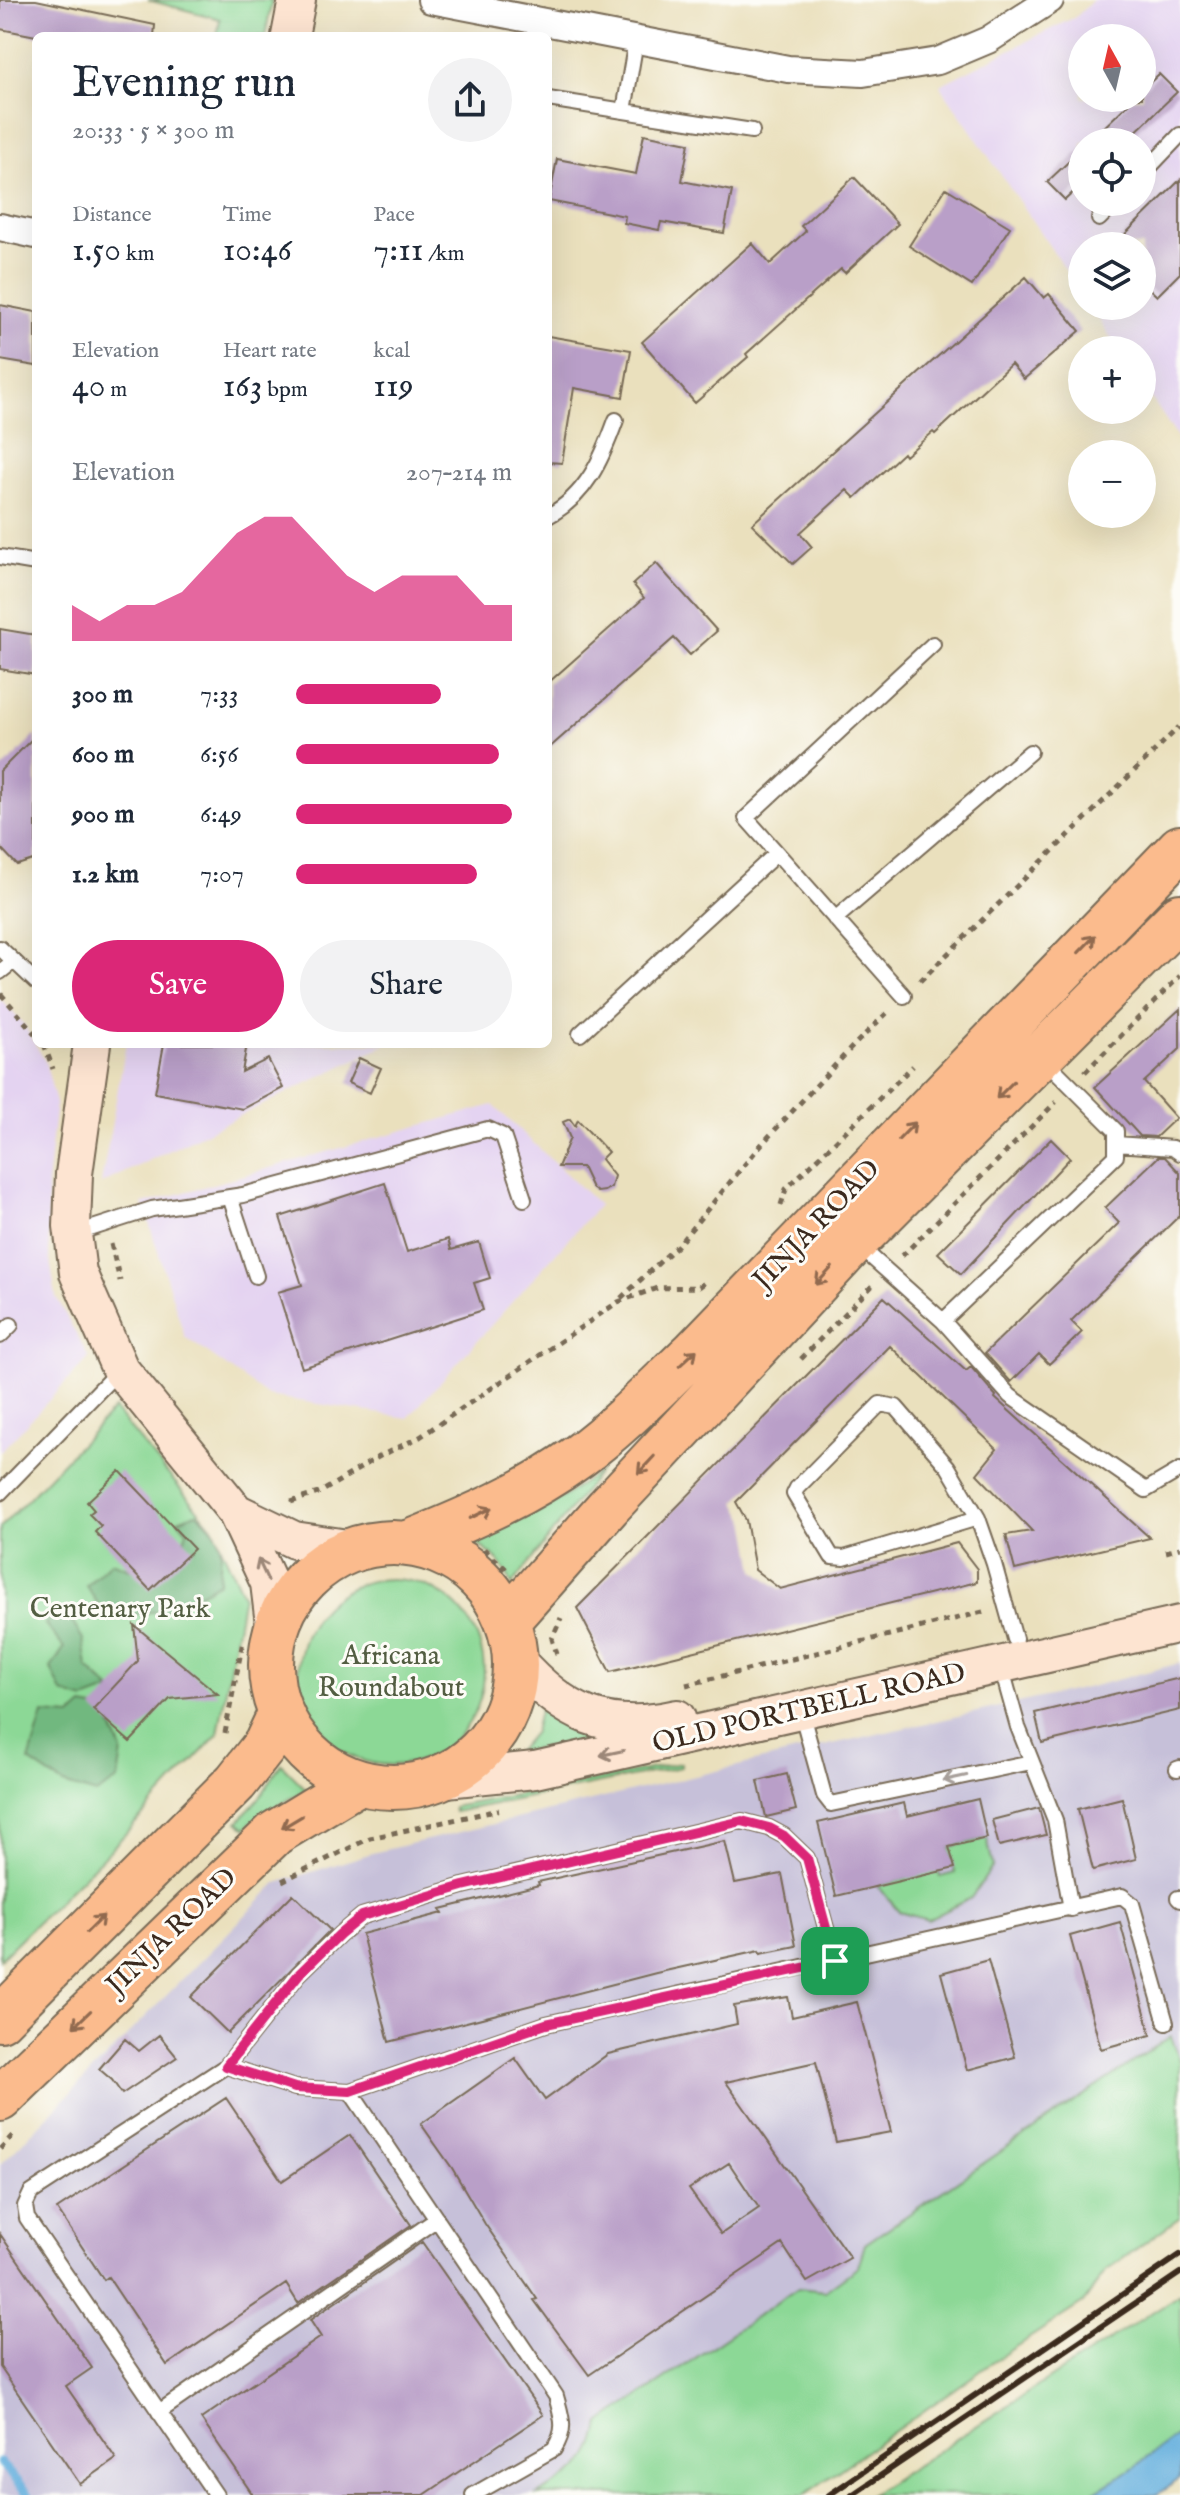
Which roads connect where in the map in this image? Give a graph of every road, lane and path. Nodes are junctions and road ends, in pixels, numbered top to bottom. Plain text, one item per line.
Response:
1 (297, 0) edge
2 (431, 0) edge
3 (1050, 0) edge
4 (291, 32) edge
5 (636, 40) junction
6 (552, 100) edge
7 (624, 111) junction
8 (752, 131) dead end
9 (1180, 135) edge
10 (1156, 160) edge
11 (1102, 216) edge
12 (1099, 219) dead end
13 (0, 227) edge
14 (32, 234) edge
15 (616, 420) dead end
16 (552, 514) edge
17 (0, 557) edge
18 (32, 562) edge
19 (933, 644) dead end
20 (1030, 752) dead end
21 (1180, 848) edge
22 (777, 853) junction
23 (1180, 916) edge
24 (835, 919) junction
25 (0, 948) edge
26 (14, 961) junction
27 (0, 972) edge
28 (32, 978) edge
29 (0, 994) edge
30 (904, 996) dead end
31 (32, 1030) edge
32 (580, 1034) dead end
33 (45, 1048) edge
34 (91, 1048) edge
35 (1040, 1055) junction
36 (55, 1074) dead end
37 (1116, 1144) junction
38 (1180, 1153) edge
39 (230, 1197) junction
40 (524, 1199) dead end
41 (74, 1234) junction
42 (855, 1242) junction
43 (256, 1276) dead end
44 (699, 1287) dead end
45 (943, 1321) junction
46 (120, 1369) junction
47 (1180, 1470) edge
48 (0, 1493) edge
49 (241, 1515) junction
50 (978, 1518) junction
51 (409, 1543) junction
52 (1180, 1548) edge
53 (354, 1549) junction
54 (1166, 1552) dead end
55 (1180, 1600) edge
56 (1180, 1624) edge
57 (260, 1630) junction
58 (512, 1640) junction
59 (1008, 1652) junction
60 (801, 1711) junction
61 (280, 1714) junction
62 (225, 1735) dead end
63 (1031, 1762) junction
64 (436, 1780) junction
65 (359, 1782) junction
66 (509, 1808) dead end
67 (277, 1883) dead end
68 (1071, 1909) junction
69 (835, 1961) junction
70 (0, 2019) edge
71 (1166, 2023) dead end
72 (226, 2066) junction
73 (350, 2091) junction
74 (10, 2114) edge
75 (0, 2149) edge
76 (437, 2219) junction
77 (159, 2412) junction
78 (216, 2495) edge
79 (473, 2495) edge

1 - 4 main road
2 - 5 street
3 - 5 street
5 - 7 lane
6 - 7 lane
7 - 8 lane
9 - 10 lane
11 - 12 lane
13 - 14 street
15 - 16 lane
17 - 18 lane
19 - 22 lane
20 - 24 lane
51 -> 21 highway, JINJA ROAD
22 - 24 lane
22 - 32 lane
23 - 35 highway, JINJA ROAD
24 - 30 lane
25 - 26 lane
26 - 27 lane
26 - 28 lane
29 - 31 path
33 - 36 path
34 - 41 main road
35 - 37 lane
35 -> 42 highway, JINJA ROAD
37 - 38 lane
37 - 45 lane
39 - 40 lane
39 - 41 lane
39 - 43 lane
41 - 46 main road
42 - 45 lane
42 -> 58 highway, JINJA ROAD
44 - 49 path
45 - 47 lane
46 - 48 lane
46 - 49 main road
49 - 53 main road
57 -> 49 main road
50 - 50 lane
50 - 59 lane
51 - 53 highway
51 - 58 highway
52 - 54 path
53 - 57 highway
55 - 59 main road, OLD PORTBELL ROAD
56 - 59 main road, OLD PORTBELL ROAD
57 - 61 highway
57 - 62 path
58 - 59 main road, OLD PORTBELL ROAD
58 - 64 highway
59 - 60 main road, OLD PORTBELL ROAD
59 - 63 lane
63 -> 60 lane
60 -> 64 main road, OLD PORTBELL ROAD
61 - 65 highway
70 -> 61 highway, JINJA ROAD
63 - 68 lane
64 - 65 highway
65 -> 74 highway, JINJA ROAD
66 - 67 path
68 - 69 lane
68 - 71 lane
69 - 72 lane
69 - 73 lane
72 - 73 lane
72 - 77 lane
73 - 76 lane
74 - 75 path
76 - 77 lane
76 - 79 lane
77 - 78 lane

